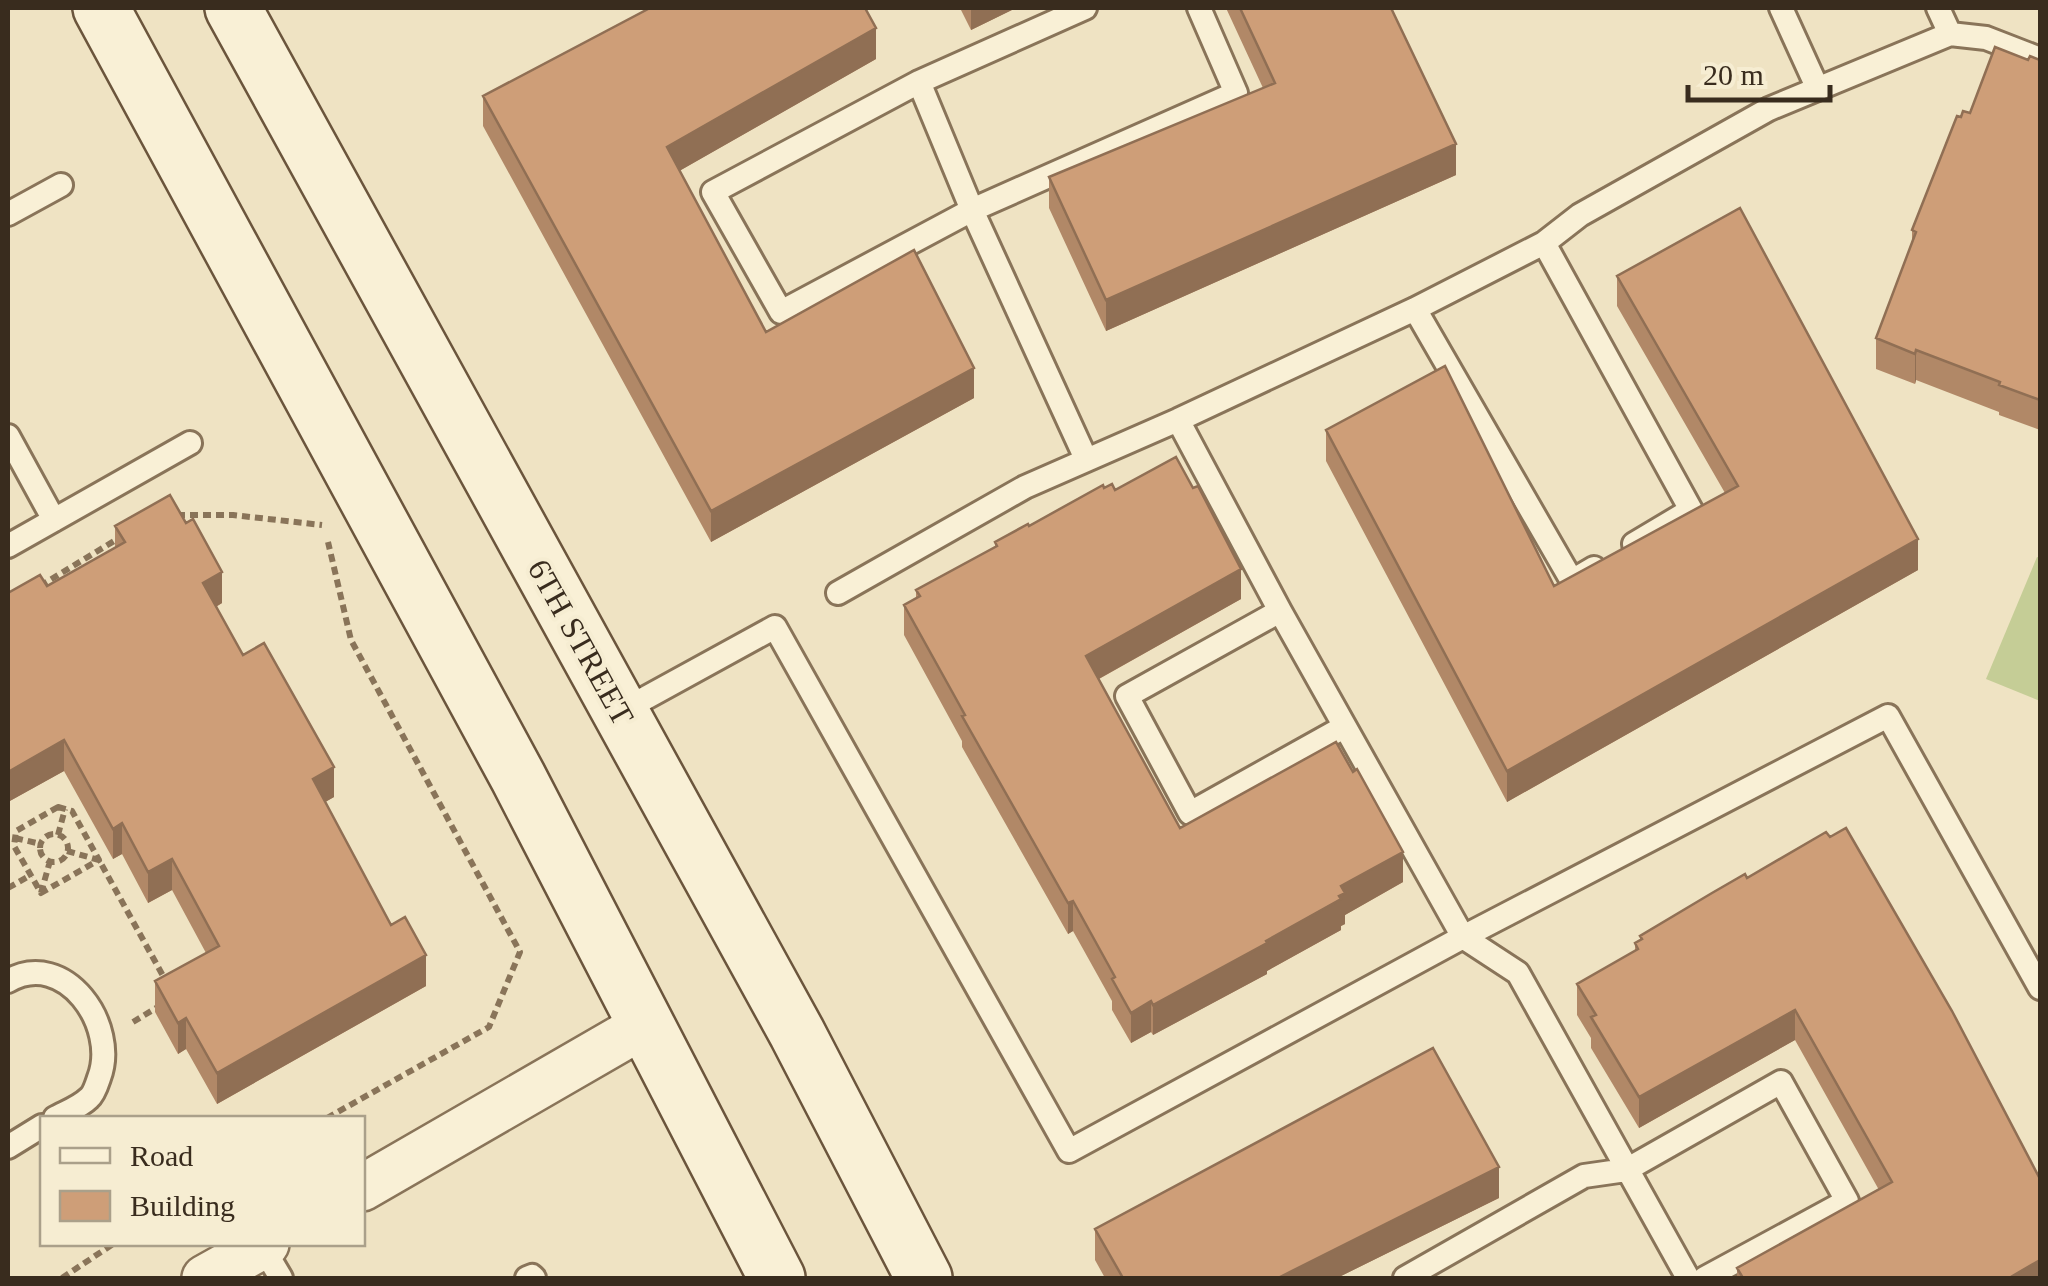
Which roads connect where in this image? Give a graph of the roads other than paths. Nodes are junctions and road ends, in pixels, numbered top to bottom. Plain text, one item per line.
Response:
1 (101, 8) edge
2 (233, 8) edge
3 (1086, 8) edge
4 (1199, 8) edge
5 (1781, 8) edge
6 (1938, 8) edge
7 (1950, 34) junction
8 (2040, 58) edge
9 (919, 82) junction
10 (1817, 88) junction
11 (61, 185) dead end
12 (972, 210) junction
13 (8, 214) edge
14 (1544, 242) junction
15 (1415, 309) junction
16 (1178, 420) junction
17 (8, 436) edge
18 (190, 443) dead end
19 (1086, 459) junction
20 (54, 520) junction
21 (8, 546) edge
22 (838, 593) dead end
23 (1280, 611) junction
24 (620, 712) junction
25 (1344, 727) junction
26 (1463, 937) junction
27 (8, 981) edge
28 (2040, 988) edge
29 (646, 1024) junction
30 (59, 1116) edge
31 (40, 1127) edge
32 (8, 1147) edge
33 (1626, 1170) junction
34 (365, 1186) edge
35 (270, 1256) edge
36 (205, 1278) edge
37 (778, 1278) edge
38 (924, 1278) edge
39 (1405, 1278) edge
40 (1688, 1278) edge
41 (1705, 1278) edge

1 - 29 main road
2 - 24 main road, 6TH STREET
3 - 9 lane
4 - 12 lane
5 - 10 lane
6 - 7 lane
7 - 8 lane
7 - 10 lane
9 - 12 lane
9 - 12 lane
10 - 14 lane
11 - 13 lane
12 - 19 lane
14 - 15 lane
14 - 15 lane
15 - 16 lane
16 - 19 lane
16 - 23 lane
17 - 20 lane
18 - 20 lane
19 - 22 lane
20 - 21 lane
23 - 25 lane
23 - 25 lane
24 - 26 lane
24 - 38 main road, 6TH STREET
25 - 26 lane
26 - 28 lane
26 - 33 lane
27 - 30 lane
29 - 34 street
29 - 37 main road
31 - 32 lane
33 - 39 lane
33 - 40 lane
33 - 41 lane
35 - 36 street

